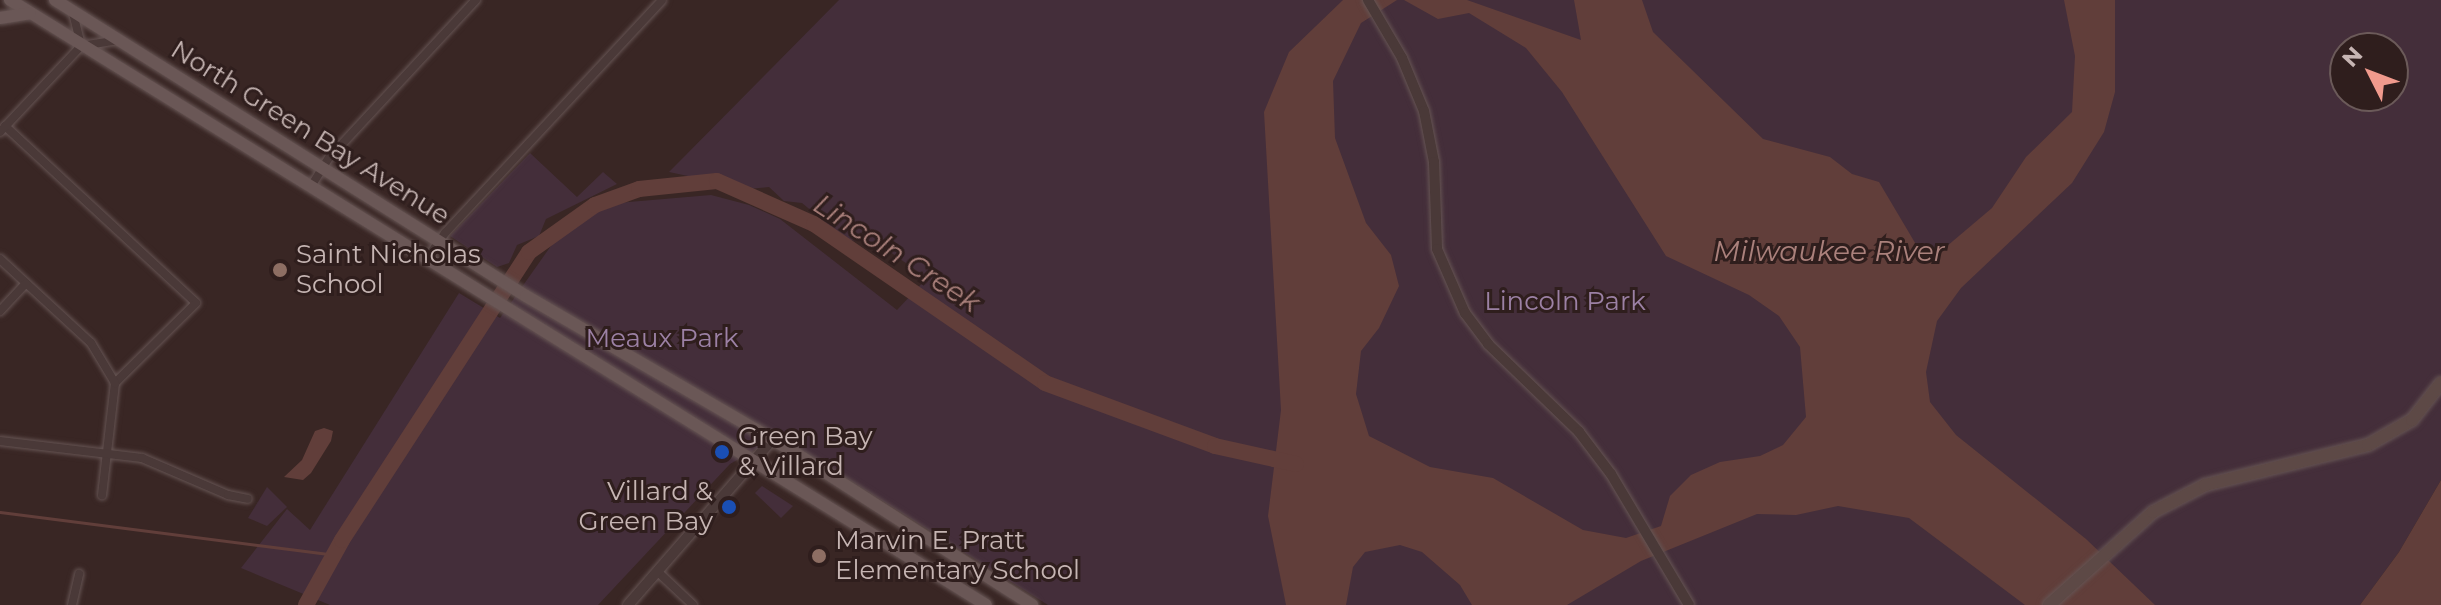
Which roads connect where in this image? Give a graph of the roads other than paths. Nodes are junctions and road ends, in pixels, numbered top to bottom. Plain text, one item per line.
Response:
1 (4, 0) edge
2 (10, 0) edge
3 (476, 0) edge
4 (662, 0) edge
5 (1368, 0) edge
6 (57, 1) edge
7 (0, 6) edge
8 (72, 11) junction
9 (30, 13) junction
10 (0, 18) edge
11 (119, 40) junction
12 (81, 46) junction
13 (3, 129) edge
14 (322, 167) junction
15 (310, 188) junction
16 (439, 239) junction
17 (0, 259) edge
18 (426, 260) junction
19 (487, 271) junction
20 (453, 278) junction
21 (26, 283) junction
22 (0, 311) edge
23 (115, 383) junction
24 (2441, 383) edge
25 (773, 439) junction
26 (0, 441) edge
27 (105, 454) junction
28 (758, 461) junction
29 (102, 495) dead end
30 (248, 499) dead end
31 (658, 572) junction
32 (79, 574) dead end
33 (72, 605) edge
34 (628, 605) edge
35 (693, 605) edge
36 (986, 605) edge
37 (1032, 605) edge
38 (1689, 605) edge
39 (2049, 605) edge

1 - 7 main road
2 - 9 main road, North Green Bay Avenue
3 - 14 street
4 - 16 street
5 - 38 street
6 - 8 main road, North Green Bay Avenue
8 - 11 main road, North Green Bay Avenue
8 - 12 street
9 - 10 main road
9 - 12 main road, North Green Bay Avenue
11 - 12 street
11 - 14 main road, North Green Bay Avenue
12 - 13 street
12 - 15 main road, North Green Bay Avenue
13 - 23 street
14 - 15 street
14 - 16 main road, North Green Bay Avenue
15 - 18 main road, North Green Bay Avenue
16 - 18 street
16 - 19 main road, North Green Bay Avenue
17 - 21 street
18 - 20 main road, North Green Bay Avenue
19 - 20 main road
19 - 25 main road, North Green Bay Avenue
20 - 28 main road, North Green Bay Avenue
21 - 22 street
21 - 23 street
23 - 27 street
24 - 39 main road
25 - 28 street
25 - 37 main road, North Green Bay Avenue
26 - 27 street
27 - 29 street
27 - 30 street
28 - 31 street
28 - 36 main road, North Green Bay Avenue
31 - 34 street
31 - 35 street
32 - 33 street

